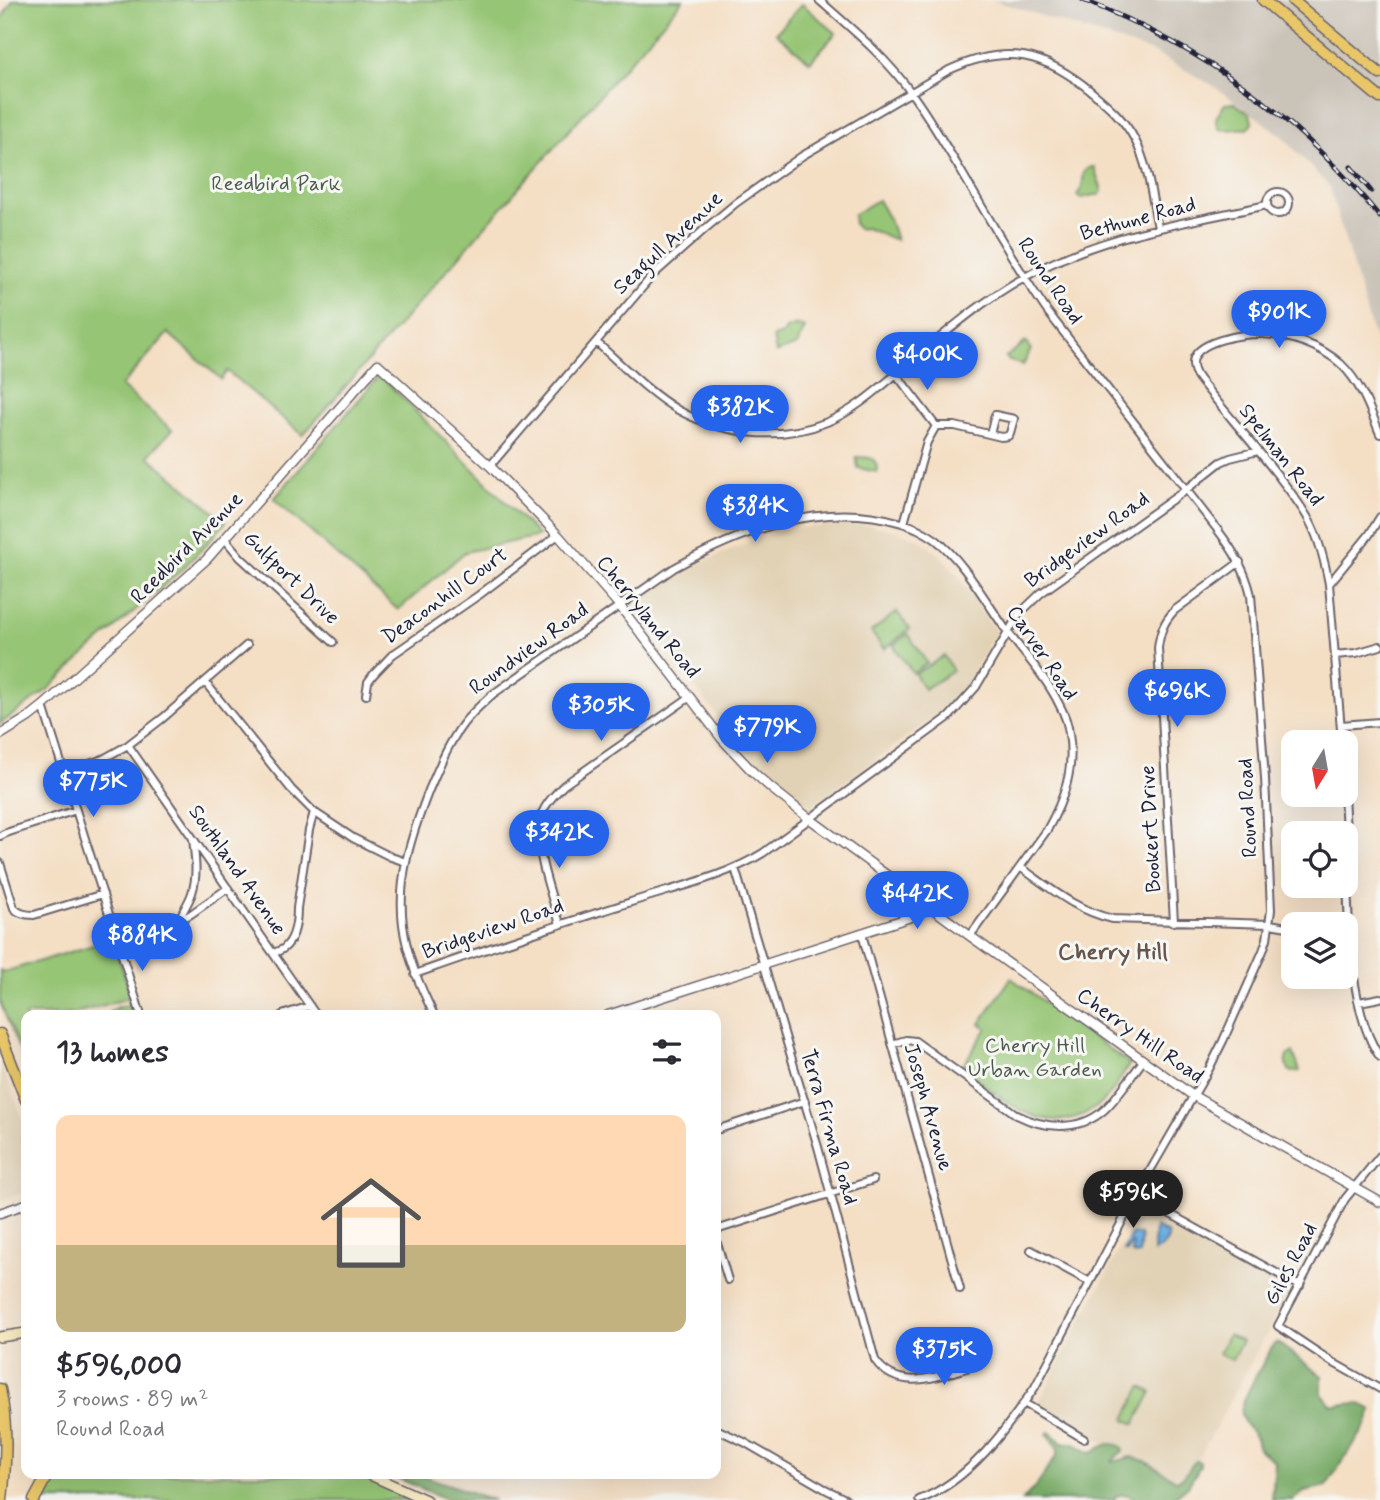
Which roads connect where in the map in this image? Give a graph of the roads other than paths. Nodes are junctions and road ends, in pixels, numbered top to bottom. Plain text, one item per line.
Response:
1 (819, 0) edge
2 (1263, 0) edge
3 (1292, 0) edge
4 (1380, 74) edge
5 (912, 93) junction
6 (1380, 98) edge
7 (1267, 205) dead end
8 (1158, 228) junction
9 (1024, 278) junction
10 (596, 342) junction
11 (378, 364) joint
12 (896, 374) junction
13 (936, 426) junction
14 (990, 434) dead end
15 (1380, 434) edge
16 (1258, 452) junction
17 (490, 466) junction
18 (1187, 489) junction
19 (1380, 517) edge
20 (904, 523) junction
21 (558, 535) junction
22 (225, 539) junction
23 (1240, 562) junction
24 (1329, 584) junction
25 (619, 605) junction
26 (1007, 632) junction
27 (332, 642) dead end
28 (247, 645) dead end
29 (1380, 646) edge
30 (1335, 655) junction
31 (205, 682) junction
32 (366, 695) dead end
33 (690, 697) junction
34 (43, 705) junction
35 (1380, 722) edge
36 (1341, 725) junction
37 (1341, 730) edge
38 (0, 735) edge
39 (128, 746) junction
40 (65, 773) junction
41 (76, 810) junction
42 (314, 813) junction
43 (810, 819) junction
44 (0, 836) edge
45 (193, 837) junction
46 (406, 862) junction
47 (0, 863) edge
48 (1020, 867) junction
49 (735, 868) junction
50 (228, 888) junction
51 (103, 894) junction
52 (931, 907) junction
53 (178, 920) junction
54 (1174, 922) junction
55 (560, 924) junction
56 (1269, 924) junction
57 (1281, 926) edge
58 (862, 934) junction
59 (970, 936) junction
60 (117, 940) junction
61 (273, 953) junction
62 (763, 965) junction
63 (415, 974) junction
64 (1356, 989) edge
65 (1380, 998) edge
66 (1359, 1002) junction
67 (310, 1006) junction
68 (139, 1010) edge
69 (298, 1010) edge
70 (313, 1010) edge
71 (432, 1010) edge
72 (624, 1010) edge
73 (0, 1034) edge
74 (892, 1044) junction
75 (1380, 1057) edge
76 (1143, 1061) junction
77 (21, 1087) edge
78 (1192, 1095) junction
79 (805, 1101) junction
80 (721, 1128) edge
81 (1380, 1156) edge
82 (873, 1180) dead end
83 (1353, 1188) junction
84 (830, 1194) junction
85 (1136, 1195) junction
86 (1380, 1202) edge
87 (21, 1206) edge
88 (0, 1213) edge
89 (721, 1228) edge
90 (1031, 1250) dead end
91 (721, 1257) edge
92 (728, 1280) dead end
93 (1090, 1282) junction
94 (1300, 1286) junction
95 (960, 1289) dead end
96 (21, 1334) edge
97 (0, 1337) edge
98 (978, 1365) dead end
99 (0, 1389) edge
100 (1380, 1389) edge
101 (1024, 1403) junction
102 (721, 1431) edge
103 (1084, 1439) dead end
104 (45, 1479) edge
105 (379, 1479) edge
106 (2, 1500) edge
107 (34, 1500) edge
108 (426, 1500) edge
109 (847, 1500) edge
110 (919, 1500) edge

1 - 5 street, Round Road
2 - 6 main road
3 - 4 main road
5 - 8 street
5 - 9 street, Round Road
5 - 10 street, Seagull Avenue
7 - 8 street, Bethune Road
8 - 9 street, Bethune Road
9 - 12 street, Bethune Road
9 - 18 street, Round Road
10 - 12 street, Bethune Road
10 - 17 street, Seagull Avenue
11 - 17 street, Cherryland Road
11 - 22 street, Reedbird Avenue
12 - 13 street
13 - 14 street
13 - 20 street
15 - 16 street, Spelman Road
16 - 18 street, Bridgeview Road
16 - 24 street, Spelman Road
17 - 21 street, Cherryland Road
18 - 23 street, Round Road
18 - 26 street, Bridgeview Road
19 - 24 street
20 - 25 street, Roundview Road
20 - 26 street, Carver Road
21 - 25 street, Cherryland Road
21 - 32 street, Deaconhill Court
22 - 27 street, Gulfport Drive
22 - 34 street, Reedbird Avenue
23 - 54 street, Bookert Drive
23 - 56 street, Round Road
24 - 30 street, Spelman Road
25 - 33 street, Cherryland Road
25 - 46 street, Roundview Road
26 - 43 street, Bridgeview Road
26 - 48 street, Carver Road
28 - 31 street
29 - 30 street
30 - 36 street, Spelman Road
31 - 39 street
31 - 42 street
33 - 43 street, Cherryland Road
33 - 55 street
34 - 38 street, Reedbird Avenue
34 - 40 street
35 - 36 street
36 - 37 street, Spelman Road
39 - 40 street
39 - 45 street, Southland Avenue
40 - 41 street
41 - 44 street
41 - 51 street
42 - 46 street
42 - 61 street
43 - 49 street, Bridgeview Road
43 - 52 street, Cherryland Road
45 - 50 street, Southland Avenue
45 - 53 street
46 - 63 street, Roundview Road
47 - 51 street
48 - 54 street
48 - 59 street, Carver Road
49 - 55 street, Bridgeview Road
49 - 62 street, Terra Firma Road
50 - 53 street
50 - 61 street, Southland Avenue
51 - 60 street
52 - 58 street
52 - 59 street, Cherry Hill Road
53 - 60 street
54 - 56 street
55 - 63 street, Bridgeview Road
56 - 57 street
56 - 78 street, Round Road
58 - 62 street
58 - 74 street, Joseph Avenue
59 - 76 street, Cherry Hill Road
60 - 68 street
61 - 67 street, Southland Avenue
62 - 72 street
62 - 79 street, Terra Firma Road
63 - 71 street, Roundview Road
64 - 66 street
65 - 66 street
66 - 75 street
67 - 69 street
67 - 70 street, Southland Avenue
73 - 77 main road
74 - 76 street
74 - 95 street, Joseph Avenue
76 - 78 street, Cherry Hill Road
78 - 83 street, Cherry Hill Road
78 - 85 street, Round Road
79 - 80 street
79 - 84 street, Terra Firma Road
81 - 83 street, Giles Road
82 - 84 street
83 - 86 street, Cherry Hill Road
83 - 94 street, Giles Road
84 - 89 street
84 - 98 street, Terra Firma Road
85 - 93 street, Round Road
85 - 94 street
87 - 88 street
90 - 93 street
91 - 92 street
93 - 101 street, Round Road
94 - 100 street, Giles Road
96 - 97 main road
99 - 106 main road
101 - 103 street
101 - 110 street, Round Road
102 - 109 street
104 - 107 main road
105 - 108 main road

